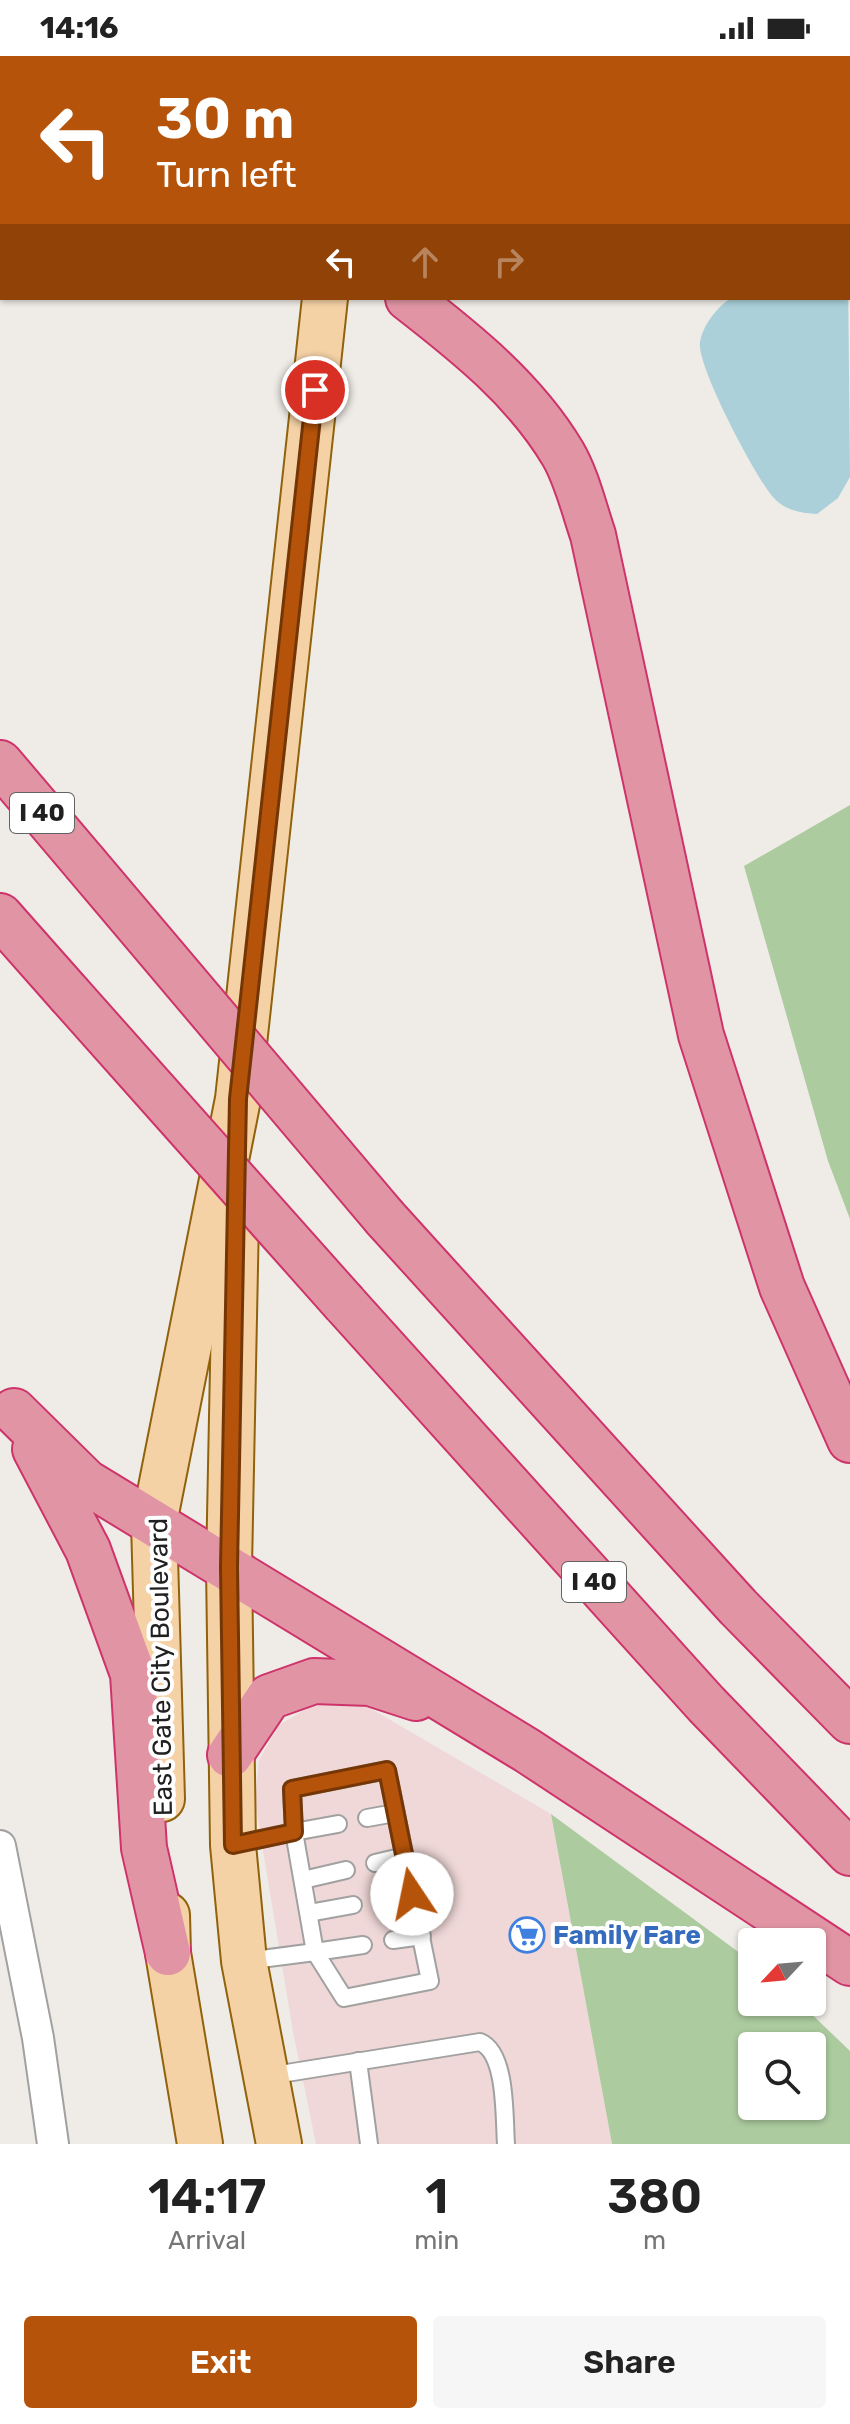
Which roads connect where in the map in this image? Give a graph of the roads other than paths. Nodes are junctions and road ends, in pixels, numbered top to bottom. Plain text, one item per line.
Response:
1 (325, 300) edge
2 (410, 300) edge
3 (0, 763) edge
4 (0, 916) edge
5 (238, 1099) junction
6 (7, 1400) edge
7 (850, 1440) edge
8 (154, 1523) junction
9 (229, 1567) junction
10 (473, 1717) junction
11 (850, 1721) edge
12 (230, 1755) junction
13 (395, 1813) junction
14 (367, 1818) dead end
15 (338, 1824) dead end
16 (294, 1832) junction
17 (233, 1845) junction
18 (0, 1846) edge
19 (850, 1853) edge
20 (405, 1856) junction
21 (375, 1863) dead end
22 (346, 1870) dead end
23 (303, 1880) junction
24 (412, 1894) junction
25 (385, 1899) dead end
26 (353, 1905) dead end
27 (309, 1913) junction
28 (422, 1936) junction
29 (393, 1940) dead end
30 (363, 1945) dead end
31 (315, 1952) junction
32 (168, 1953) junction
33 (244, 1961) junction
34 (850, 1963) edge
35 (358, 2061) junction
36 (266, 2076) junction
37 (53, 2144) edge
38 (200, 2144) edge
39 (279, 2144) edge
40 (369, 2144) edge
41 (506, 2144) edge

1 - 5 main road, East Gate City Boulevard
2 - 7 highway
3 - 11 highway, I 40, bridge
4 - 19 highway, I 40, bridge
5 - 8 main road, East Gate City Boulevard
5 - 9 main road, East Gate City Boulevard
6 - 8 highway
6 - 32 highway
8 - 9 highway
8 - 32 main road, East Gate City Boulevard
9 - 10 highway
9 - 12 main road, East Gate City Boulevard
10 - 12 highway
10 - 34 highway
12 - 17 main road, East Gate City Boulevard
13 - 14 lane
13 - 16 lane
13 - 20 lane
15 - 16 lane
16 - 17 lane
16 - 23 lane
17 - 33 main road, East Gate City Boulevard
18 - 37 street
20 - 21 lane
20 - 24 lane
22 - 23 lane
23 - 27 lane
24 - 25 lane
24 - 28 lane
26 - 27 lane
27 - 31 lane
28 - 29 lane
28 - 31 lane
30 - 31 lane
31 - 33 lane
32 - 38 main road, East Gate City Boulevard
33 - 36 main road, East Gate City Boulevard
35 - 36 lane
35 - 40 lane
35 - 41 lane
36 - 39 main road, East Gate City Boulevard

